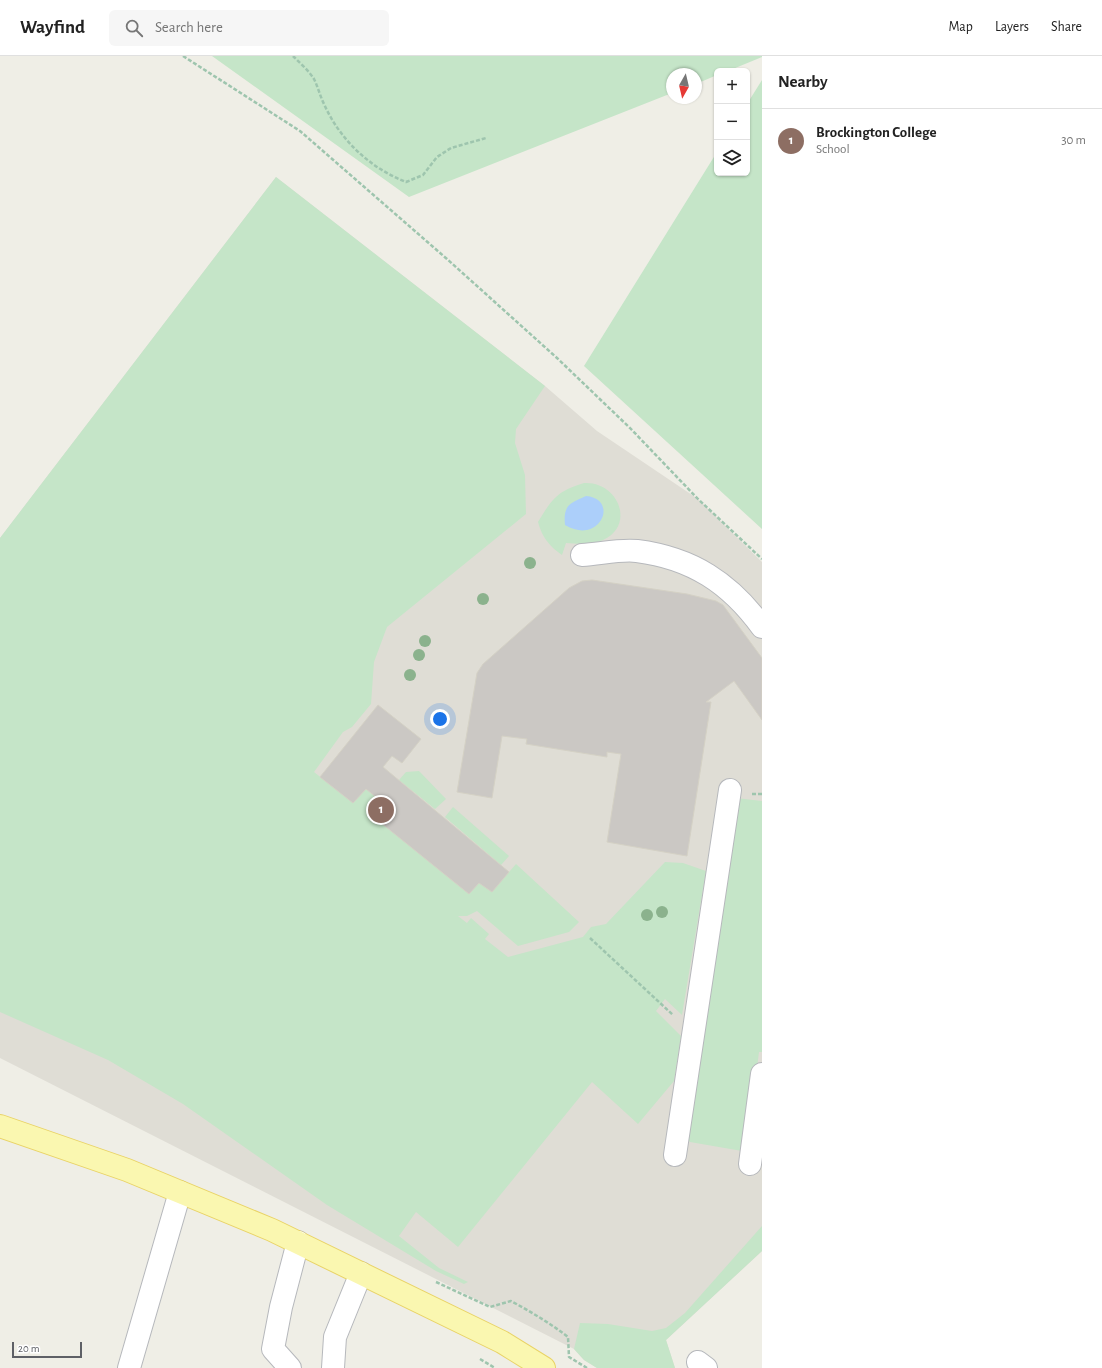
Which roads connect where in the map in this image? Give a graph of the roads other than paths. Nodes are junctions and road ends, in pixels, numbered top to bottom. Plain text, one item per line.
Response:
1 (582, 555) dead end
2 (762, 628) edge
3 (730, 790) dead end
4 (762, 1074) edge
5 (0, 1126) edge
6 (675, 1154) dead end
7 (750, 1164) dead end
8 (180, 1192) junction
9 (298, 1242) junction
10 (360, 1273) junction
11 (129, 1368) edge
12 (290, 1368) edge
13 (333, 1368) edge
14 (544, 1368) edge

1 - 2 lane
3 - 6 lane
4 - 7 lane
5 - 8 main road
8 - 9 main road
8 - 11 lane
9 - 10 main road
9 - 12 lane
10 - 13 lane
10 - 14 main road

